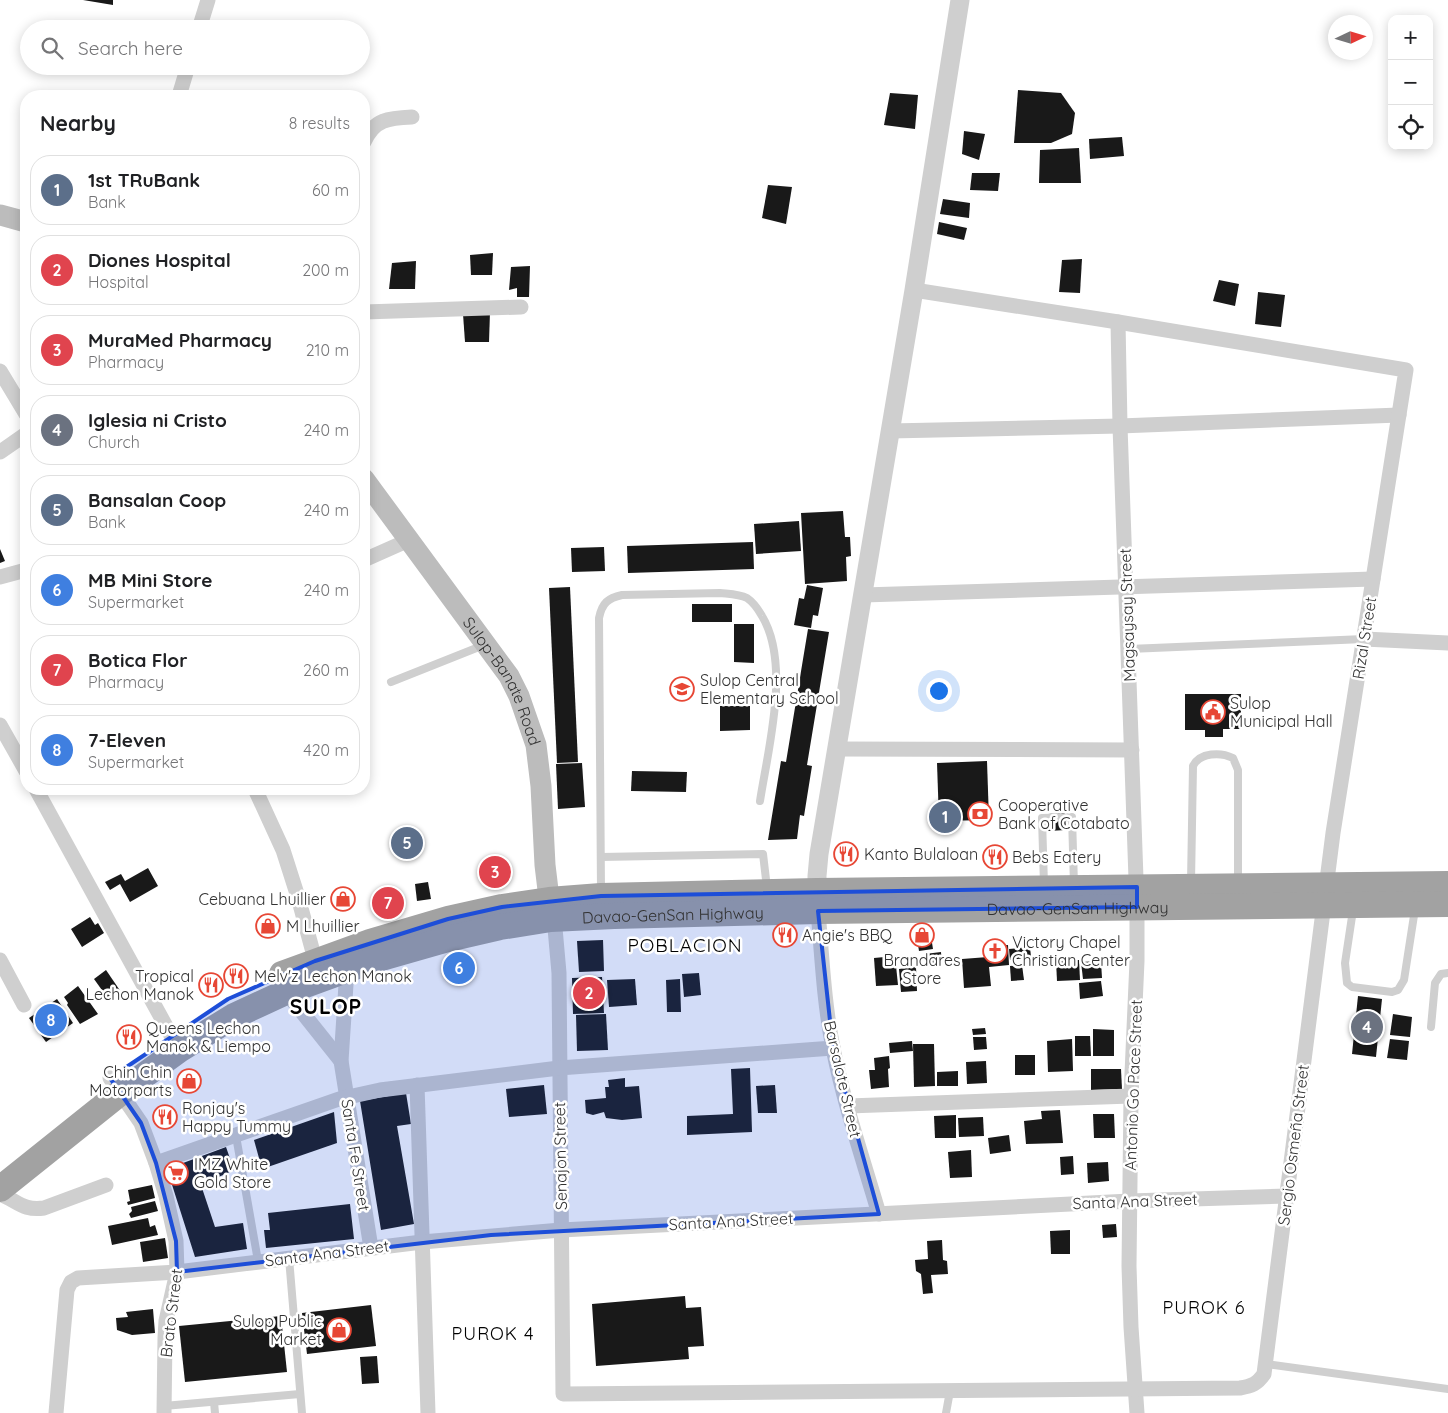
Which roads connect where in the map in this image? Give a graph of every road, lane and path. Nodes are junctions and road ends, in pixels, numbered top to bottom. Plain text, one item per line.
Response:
1 (208, 0) edge
2 (960, 0) edge
3 (202, 20) edge
4 (185, 75) edge
5 (181, 90) edge
6 (412, 117) dead end
7 (370, 131) edge
8 (0, 215) edge
9 (20, 220) edge
10 (914, 290) junction
11 (520, 307) dead end
12 (370, 312) edge
13 (1118, 322) junction
14 (0, 371) edge
15 (20, 404) edge
16 (1399, 415) junction
17 (1120, 426) junction
18 (890, 431) junction
19 (20, 438) edge
20 (0, 452) edge
21 (370, 487) edge
22 (409, 540) junction
23 (370, 557) edge
24 (20, 572) edge
25 (0, 577) edge
26 (1373, 579) junction
27 (1126, 586) junction
28 (863, 595) junction
29 (1364, 640) junction
30 (1448, 643) edge
31 (486, 645) junction
32 (1129, 649) junction
33 (391, 682) dead end
34 (0, 725) edge
35 (837, 749) junction
36 (1132, 750) junction
37 (20, 759) edge
38 (39, 795) edge
39 (258, 795) edge
40 (760, 802) dead end
41 (601, 857) junction
42 (1448, 884) edge
43 (1238, 885) junction
44 (1190, 886) junction
45 (1044, 888) junction
46 (1074, 888) junction
47 (1325, 895) junction
48 (1137, 897) junction
49 (817, 901) junction
50 (769, 902) junction
51 (1416, 904) junction
52 (1448, 904) edge
53 (1354, 905) junction
54 (601, 906) junction
55 (550, 909) junction
56 (0, 960) edge
57 (347, 969) junction
58 (318, 970) junction
59 (1448, 973) edge
60 (286, 992) junction
61 (24, 1005) dead end
62 (1431, 1027) dead end
63 (175, 1042) junction
64 (833, 1048) junction
65 (340, 1061) junction
66 (559, 1068) junction
67 (417, 1085) junction
68 (115, 1086) junction
69 (1131, 1096) junction
70 (347, 1097) junction
71 (848, 1106) junction
72 (236, 1136) junction
73 (156, 1162) junction
74 (0, 1166) edge
75 (106, 1185) dead end
76 (0, 1189) edge
77 (0, 1194) edge
78 (1287, 1196) junction
79 (1130, 1201) junction
80 (879, 1214) junction
81 (561, 1230) junction
82 (422, 1242) junction
83 (371, 1248) junction
84 (289, 1258) junction
85 (258, 1261) junction
86 (177, 1272) junction
87 (1266, 1364) junction
88 (1448, 1389) edge
89 (1134, 1390) junction
90 (950, 1391) junction
91 (300, 1394) junction
92 (214, 1402) junction
93 (164, 1410) edge
94 (56, 1413) edge
95 (215, 1413) edge
96 (302, 1413) edge
97 (428, 1413) edge
98 (946, 1413) edge
99 (1137, 1413) edge

1 - 3 street
2 - 10 street
4 - 5 street
6 - 7 street
8 - 9 main road
10 - 13 street
10 - 18 street
11 - 12 street
13 - 16 street, Rizal Street
13 - 17 street, Magsaysay Street
14 - 15 street
16 - 17 street
16 - 26 street, Rizal Street
17 - 18 street
17 - 27 street, Magsaysay Street
18 - 28 street
19 - 20 street
21 - 22 main road, Sulop-Banate Road
22 - 23 street
22 - 31 main road, Sulop-Banate Road
24 - 25 street
26 - 27 street
26 - 29 street, Rizal Street
27 - 28 street
27 - 32 street, Magsaysay Street
28 - 35 street
29 - 30 street
29 - 32 lane
29 - 47 street, Rizal Street
31 - 33 lane
31 - 55 main road, Sulop-Banate Road
32 - 36 street, Magsaysay Street
34 - 37 street
35 - 36 street
35 - 49 street
36 - 48 street, Magsaysay Street
38 - 63 street
39 - 58 street
40 - 41 lane
41 - 50 lane
41 - 54 lane
42 - 47 highway, Davao-GenSan Highway
43 - 44 highway, Davao-GenSan Highway
43 - 44 lane
43 - 47 highway, Davao-GenSan Highway
44 - 48 highway, Davao-GenSan Highway
45 - 46 highway, Davao-GenSan Highway
45 - 46 lane
45 - 49 highway, Davao-GenSan Highway
46 - 48 highway, Davao-GenSan Highway
47 - 48 highway, Davao-GenSan Highway
47 - 53 highway, Davao-GenSan Highway
47 - 78 street, Sergio Osmeña Street
48 - 49 highway, Davao-GenSan Highway
48 - 69 street, Antonio Go Pace Street
49 - 50 highway, Davao-GenSan Highway
49 - 64 street, Barsalote Street
50 - 54 highway, Davao-GenSan Highway
51 - 52 highway, Davao-GenSan Highway
51 - 53 highway, Davao-GenSan Highway
51 - 53 lane
54 - 55 highway, Davao-GenSan Highway
55 - 57 highway, Davao-GenSan Highway
55 - 58 highway, Davao-GenSan Highway
55 - 66 street, Senajon Street
56 - 61 street
57 - 58 highway, Davao-GenSan Highway
57 - 65 street, Santa Fe Street
58 - 60 highway, Davao-GenSan Highway
58 - 63 highway, Davao-GenSan Highway
59 - 62 lane
60 - 63 highway, Davao-GenSan Highway
60 - 65 street, Santa Fe Street
63 - 68 highway, Davao-GenSan Highway
64 - 66 street
64 - 71 street, Barsalote Street
65 - 70 street, Santa Fe Street
66 - 67 street
66 - 81 street, Senajon Street
67 - 70 street
67 - 82 street
68 - 73 street, Brato Street
68 - 74 highway, Davao-GenSan Highway
68 - 76 highway, Davao-GenSan Highway
69 - 71 street
69 - 79 street, Antonio Go Pace Street
70 - 72 street
70 - 83 street, Santa Fe Street
71 - 80 street, Barsalote Street
72 - 73 street
72 - 85 lane
73 - 86 street, Brato Street
75 - 77 street
78 - 79 street, Santa Ana Street
78 - 87 street, Sergio Osmeña Street
79 - 80 street, Santa Ana Street
79 - 89 street, Antonio Go Pace Street
80 - 81 street, Santa Ana Street
81 - 82 street, Santa Ana Street
81 - 90 street, Senajon Street
82 - 83 street, Santa Ana Street
82 - 97 street
83 - 84 street, Santa Ana Street
84 - 85 street, Santa Ana Street
84 - 91 lane
85 - 86 street, Santa Ana Street
86 - 93 street, Brato Street
86 - 94 street, Santa Ana Street
87 - 88 lane
87 - 89 street, Sergio Osmeña Street
89 - 90 street
89 - 99 street, Antonio Go Pace Street
90 - 98 lane
91 - 92 lane
91 - 96 lane
92 - 93 lane
92 - 95 lane

